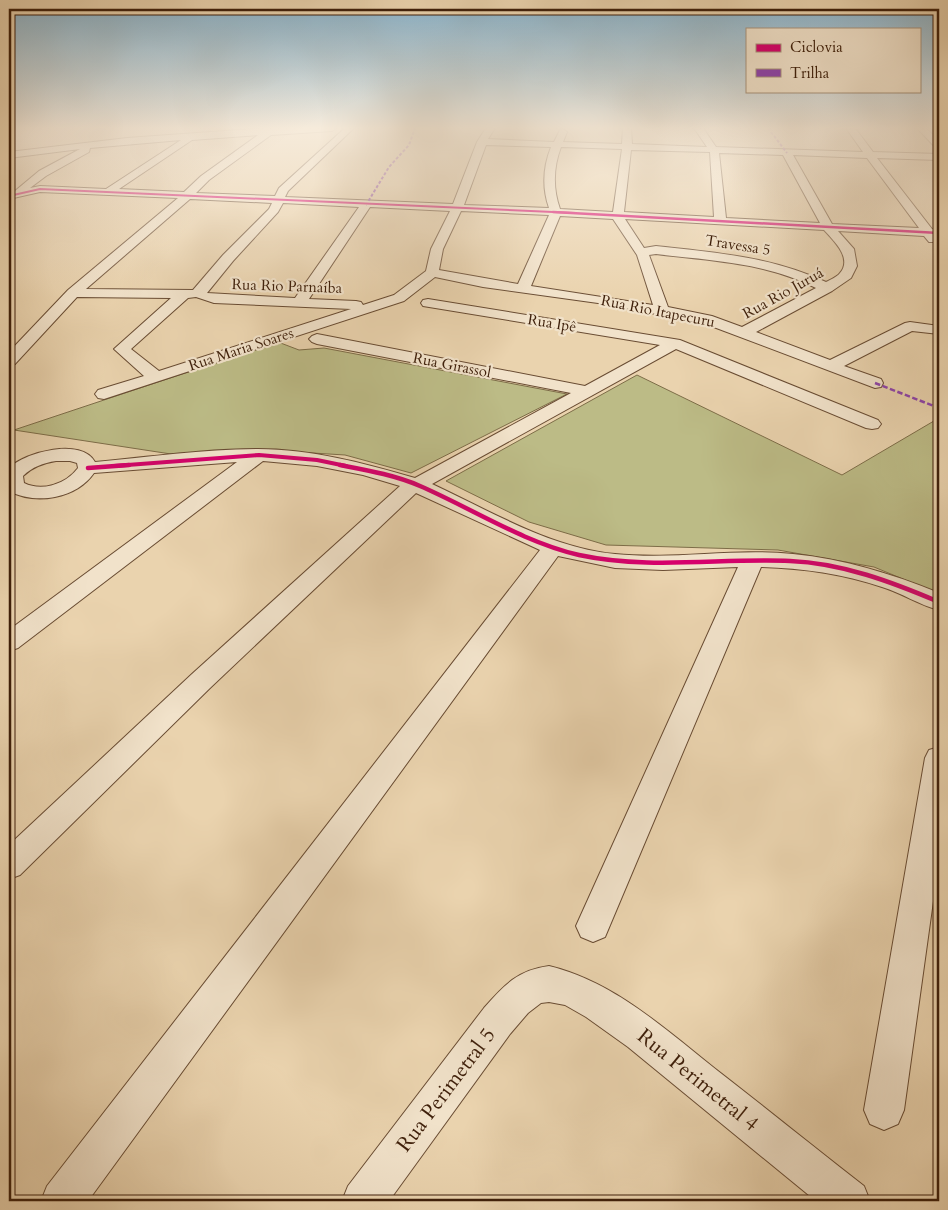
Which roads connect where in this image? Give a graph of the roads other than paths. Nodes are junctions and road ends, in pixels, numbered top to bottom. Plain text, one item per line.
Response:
1 (26, 184) edge
2 (119, 184) edge
3 (198, 184) edge
4 (289, 184) edge
5 (466, 184) edge
6 (549, 184) edge
7 (622, 184) edge
8 (718, 184) edge
9 (804, 184) edge
10 (891, 184) edge
11 (108, 192) junction
12 (12, 195) edge
13 (186, 196) junction
14 (278, 199) junction
15 (366, 205) junction
16 (457, 208) junction
17 (556, 212) junction
18 (618, 217) junction
19 (720, 222) junction
20 (828, 227) junction
21 (926, 232) junction
22 (939, 233) edge
23 (939, 245) edge
24 (640, 252) junction
25 (432, 273) junction
26 (523, 288) junction
27 (827, 288) junction
28 (73, 293) junction
29 (195, 293) junction
30 (299, 303) junction
31 (428, 303) dead end
32 (379, 305) junction
33 (662, 311) junction
34 (939, 330) edge
35 (743, 333) junction
36 (317, 339) dead end
37 (675, 343) junction
38 (9, 361) edge
39 (831, 366) junction
40 (156, 377) junction
41 (875, 383) dead end
42 (587, 391) junction
43 (104, 394) dead end
44 (872, 424) dead end
45 (259, 456) junction
46 (88, 468) junction
47 (13, 482) edge
48 (418, 485) junction
49 (553, 548) junction
50 (753, 560) junction
51 (939, 602) edge
52 (9, 642) edge
53 (939, 758) edge
54 (9, 865) edge
55 (593, 926) dead end
56 (534, 986) joint
57 (884, 1110) dead end
58 (62, 1201) edge
59 (363, 1201) edge
60 (849, 1201) edge

1 - 12 street
2 - 11 street
3 - 13 street
4 - 14 street
5 - 16 street
6 - 17 street
7 - 18 street
8 - 19 street
9 - 20 street, Rua Rio Juruá
10 - 21 street
11 - 12 street
11 - 13 street
13 - 14 street
13 - 28 street
14 - 15 street
14 - 29 street
15 - 16 street
15 - 30 street
16 - 17 street
16 - 25 street
17 - 18 street
17 - 26 street
18 - 19 street
18 - 24 street
19 - 20 street
20 - 21 street
20 - 27 street, Rua Rio Juruá
21 - 22 street
21 - 23 street
24 - 27 street, Travessa 5
24 - 33 street
25 - 26 street, Rua Rio Itapecuru
25 - 32 street, Rua Maria Soares
26 - 33 street, Rua Rio Itapecuru
27 - 35 street, Rua Rio Juruá
28 - 29 street, Rua Rio Parnaíba
28 - 38 street
29 - 30 street, Rua Rio Parnaíba
29 - 40 street
30 - 32 street, Rua Rio Parnaíba
31 - 37 street, Rua Ipê
32 - 40 street, Rua Maria Soares
33 - 35 street, Rua Rio Itapecuru
34 - 39 street
35 - 39 street, Rua Rio Itapecuru
36 - 42 street, Rua Girassol
37 - 42 street
37 - 44 street, Rua Ipê
39 - 41 street, Rua Rio Itapecuru
40 - 43 street, Rua Maria Soares
42 - 48 street
45 - 46 street
45 - 48 street
45 - 52 street
46 - 47 street
46 - 47 street
48 - 49 street
48 - 54 street
49 - 50 street
49 - 58 street
50 - 51 street
50 - 55 street
53 - 57 street
56 - 59 street, Rua Perimetral 5
56 - 60 street, Rua Perimetral 4

